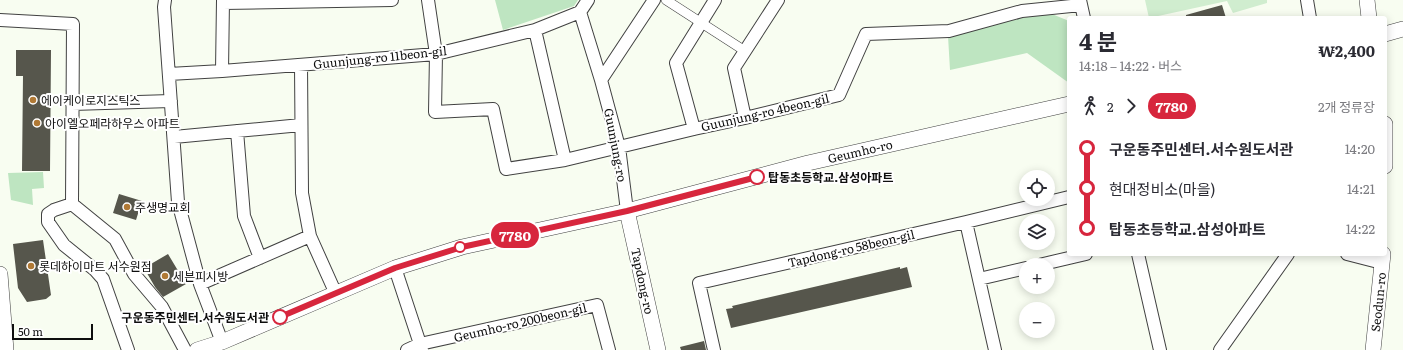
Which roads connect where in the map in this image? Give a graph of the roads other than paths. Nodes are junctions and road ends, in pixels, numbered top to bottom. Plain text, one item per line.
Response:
1 (165, 0) edge
2 (392, 0) edge
3 (428, 0) edge
4 (588, 0) edge
5 (654, 0) edge
6 (666, 0) edge
7 (716, 0) edge
8 (778, 0) edge
9 (1307, 0) edge
10 (1367, 0) edge
11 (223, 2) edge
12 (1081, 3) edge
13 (1021, 5) edge
14 (580, 12) junction
15 (1084, 16) edge
16 (1310, 16) edge
17 (1369, 16) edge
18 (0, 20) edge
19 (701, 23) junction
20 (1403, 29) edge
21 (535, 30) junction
22 (1387, 33) edge
23 (745, 51) junction
24 (436, 54) junction
25 (301, 65) junction
26 (222, 71) junction
27 (169, 74) junction
28 (601, 80) junction
29 (171, 101) junction
30 (72, 104) junction
31 (1067, 104) edge
32 (745, 118) junction
33 (301, 125) junction
34 (694, 129) junction
35 (237, 131) junction
36 (174, 137) junction
37 (619, 147) junction
38 (565, 160) junction
39 (1067, 197) edge
40 (72, 204) junction
41 (627, 211) junction
42 (966, 222) junction
43 (310, 236) junction
44 (1077, 256) edge
45 (1138, 256) edge
46 (1287, 256) edge
47 (1361, 256) edge
48 (260, 258) junction
49 (1382, 259) edge
50 (1055, 261) edge
51 (395, 268) junction
52 (1019, 270) edge
53 (0, 274) edge
54 (979, 279) junction
55 (200, 284) junction
56 (336, 294) junction
57 (1, 312) edge
58 (222, 342) junction
59 (421, 347) edge
60 (9, 348) edge
61 (128, 350) edge
62 (185, 350) edge
63 (197, 350) edge
64 (407, 350) edge
65 (609, 350) edge
66 (658, 350) edge
67 (714, 350) edge
68 (995, 350) edge
69 (1160, 350) edge
70 (1220, 350) edge
71 (1373, 350) edge

1 - 27 street
2 - 11 street
3 - 24 street
4 - 14 street
5 - 28 street
6 - 19 street
7 - 19 street, Guunjung-ro 4beon-gil
8 - 23 street
9 - 16 street
10 - 17 street
11 - 26 street
12 - 13 street, Guunjung-ro 4beon-gil
12 - 15 street
13 - 32 street, Guunjung-ro 4beon-gil
14 - 21 street, Guunjung-ro 11beon-gil
14 - 28 street, Guunjung-ro
18 - 30 street
19 - 23 street
19 - 34 street, Guunjung-ro 4beon-gil
20 - 22 street
21 - 24 street, Guunjung-ro 11beon-gil
21 - 38 street
23 - 32 street
24 - 25 street, Guunjung-ro 11beon-gil
24 - 38 street, Guunjung-ro 4beon-gil
25 - 26 street, Guunjung-ro 11beon-gil
25 - 33 street
26 - 27 street, Guunjung-ro 11beon-gil
27 - 29 street
28 - 37 street, Guunjung-ro
29 - 30 street
29 - 36 street
30 - 40 street
31 - 41 street, Geumho-ro
32 - 34 street, Guunjung-ro 4beon-gil
33 - 35 street
33 - 43 street
34 - 37 street, Guunjung-ro 4beon-gil
35 - 36 street
35 - 48 street
36 - 55 street
37 - 38 street, Guunjung-ro 4beon-gil
37 - 41 street, Guunjung-ro
39 - 42 street, Tapdong-ro 58beon-gil
40 - 61 street
40 - 62 street
41 - 51 street, Geumho-ro
41 - 66 street, Tapdong-ro
42 - 54 street
42 - 67 street, Tapdong-ro 58beon-gil
43 - 48 street
43 - 56 street
44 - 50 street
45 - 69 street
46 - 70 street
47 - 49 street
48 - 55 street
49 - 71 street, Seodun-ro
51 - 56 street, Geumho-ro
51 - 59 street
52 - 54 street
53 - 57 street
54 - 68 street
55 - 58 street
56 - 58 street, Geumho-ro
57 - 60 street
58 - 63 street, Geumho-ro
59 - 64 street, Geumho-ro 200beon-gil
59 - 65 street, Geumho-ro 200beon-gil

